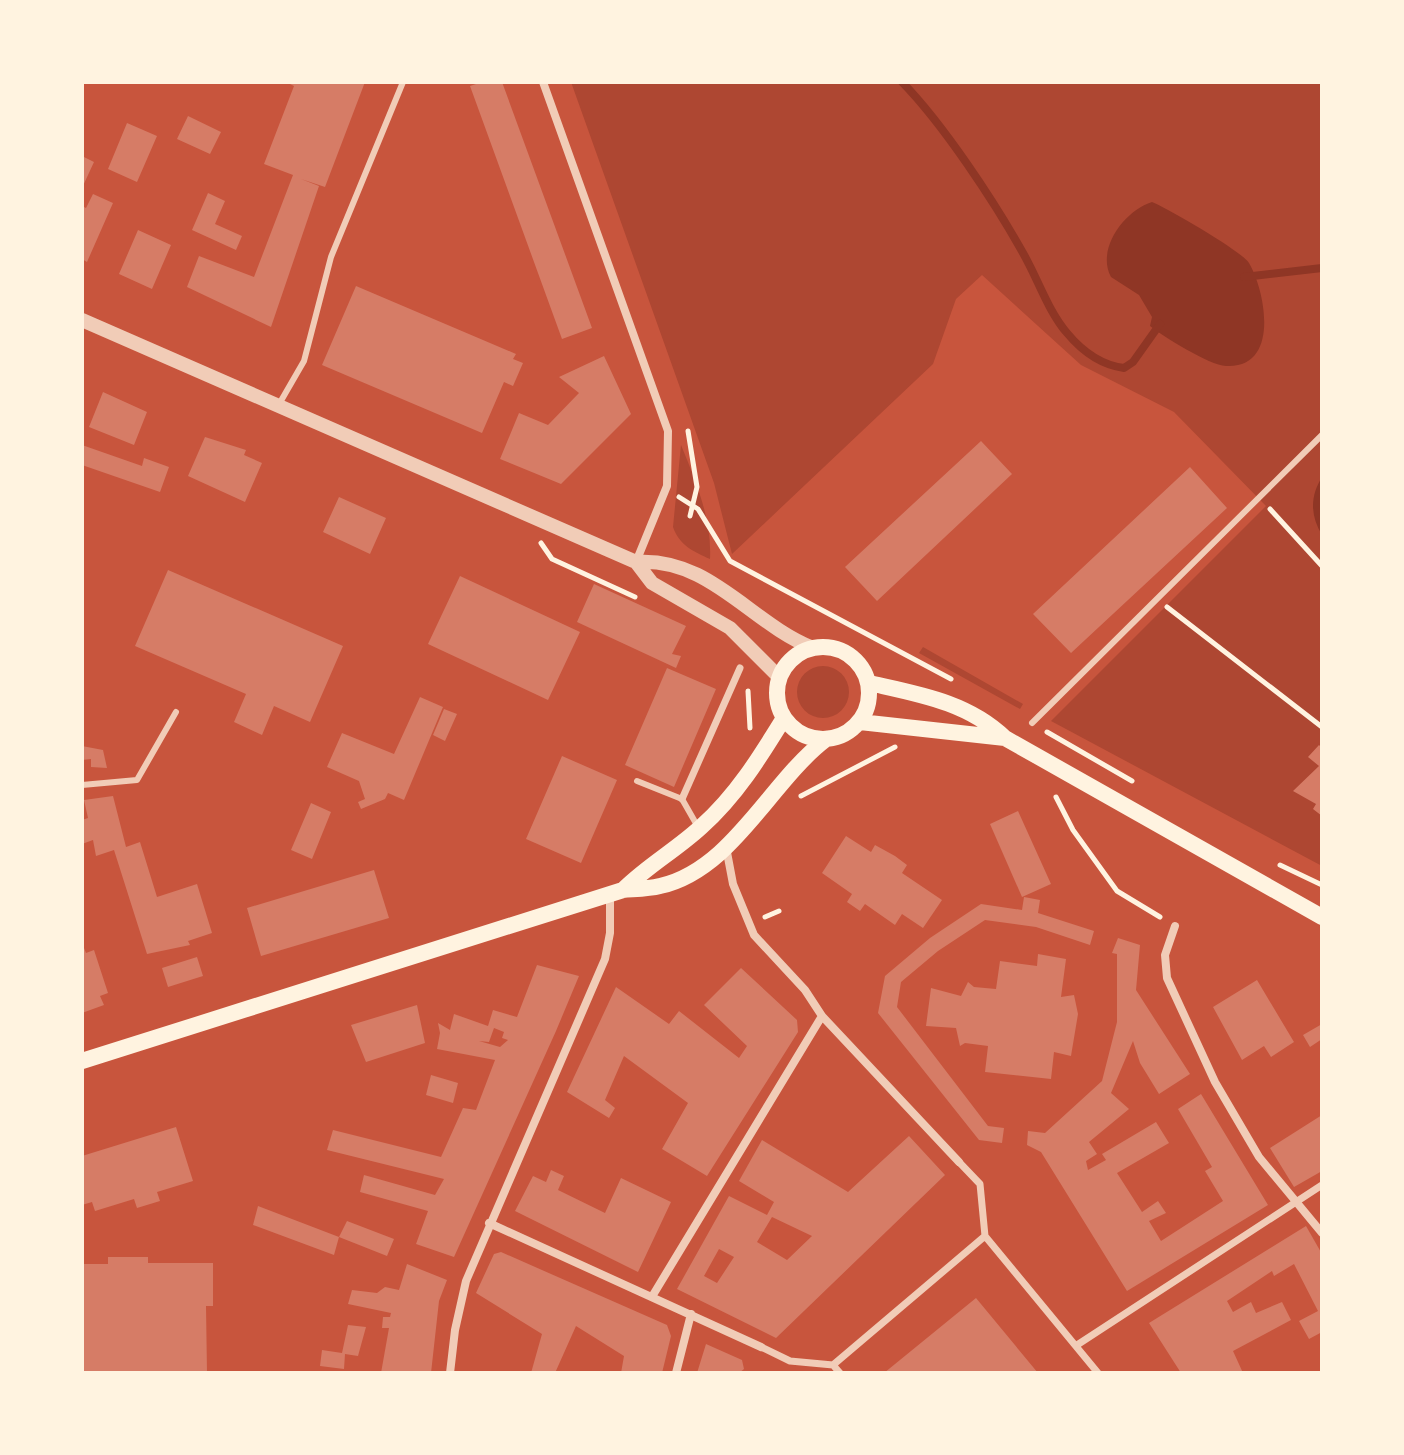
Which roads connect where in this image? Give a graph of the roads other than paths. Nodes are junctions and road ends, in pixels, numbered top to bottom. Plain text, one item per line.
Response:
1 (403, 82) edge
2 (543, 82) edge
3 (82, 320) edge
4 (278, 406) junction
5 (1322, 435) edge
6 (636, 562) junction
7 (813, 648) junction
8 (740, 668) road end
9 (780, 678) junction
10 (869, 683) junction
11 (176, 712) dead end
12 (784, 718) junction
13 (860, 722) junction
14 (1032, 723) dead end
15 (1005, 738) junction
16 (825, 740) junction
17 (637, 781) dead end
18 (82, 785) edge
19 (682, 799) junction
20 (699, 829) junction
21 (726, 846) junction
22 (617, 892) junction
23 (1322, 917) edge
24 (1175, 926) road end
25 (822, 1016) junction
26 (82, 1061) edge
27 (959, 1162) joint
28 (1322, 1185) edge
29 (1294, 1202) junction
30 (489, 1223) junction
31 (1322, 1233) edge
32 (985, 1236) junction
33 (653, 1295) junction
34 (691, 1314) junction
35 (1077, 1345) junction
36 (761, 1347) joint
37 (833, 1365) junction
38 (450, 1373) edge
39 (676, 1373) edge
40 (840, 1373) edge
41 (1098, 1373) edge

1 - 4 lane
2 - 6 street
3 - 4 street
4 - 6 street
5 - 14 lane
6 - 7 street
6 - 9 street
7 - 9 main road
7 - 10 main road
8 - 19 street
9 - 12 main road
10 - 13 main road
10 - 15 main road
11 - 18 lane
12 - 16 main road
12 - 20 main road
13 - 15 main road
13 - 16 main road
15 - 23 main road
16 - 21 main road
17 - 19 lane
19 - 20 lane
20 - 22 main road
21 - 22 main road
21 - 25 street
22 - 26 main road
22 - 30 street
24 - 29 street
25 - 27 street
25 - 33 street
27 - 32 street
28 - 29 street
29 - 31 street
29 - 35 street
30 - 33 street
30 - 38 street
32 - 35 street
32 - 37 street
33 - 34 street
34 - 36 street
34 - 39 street
35 - 41 street
36 - 37 street
37 - 40 street

